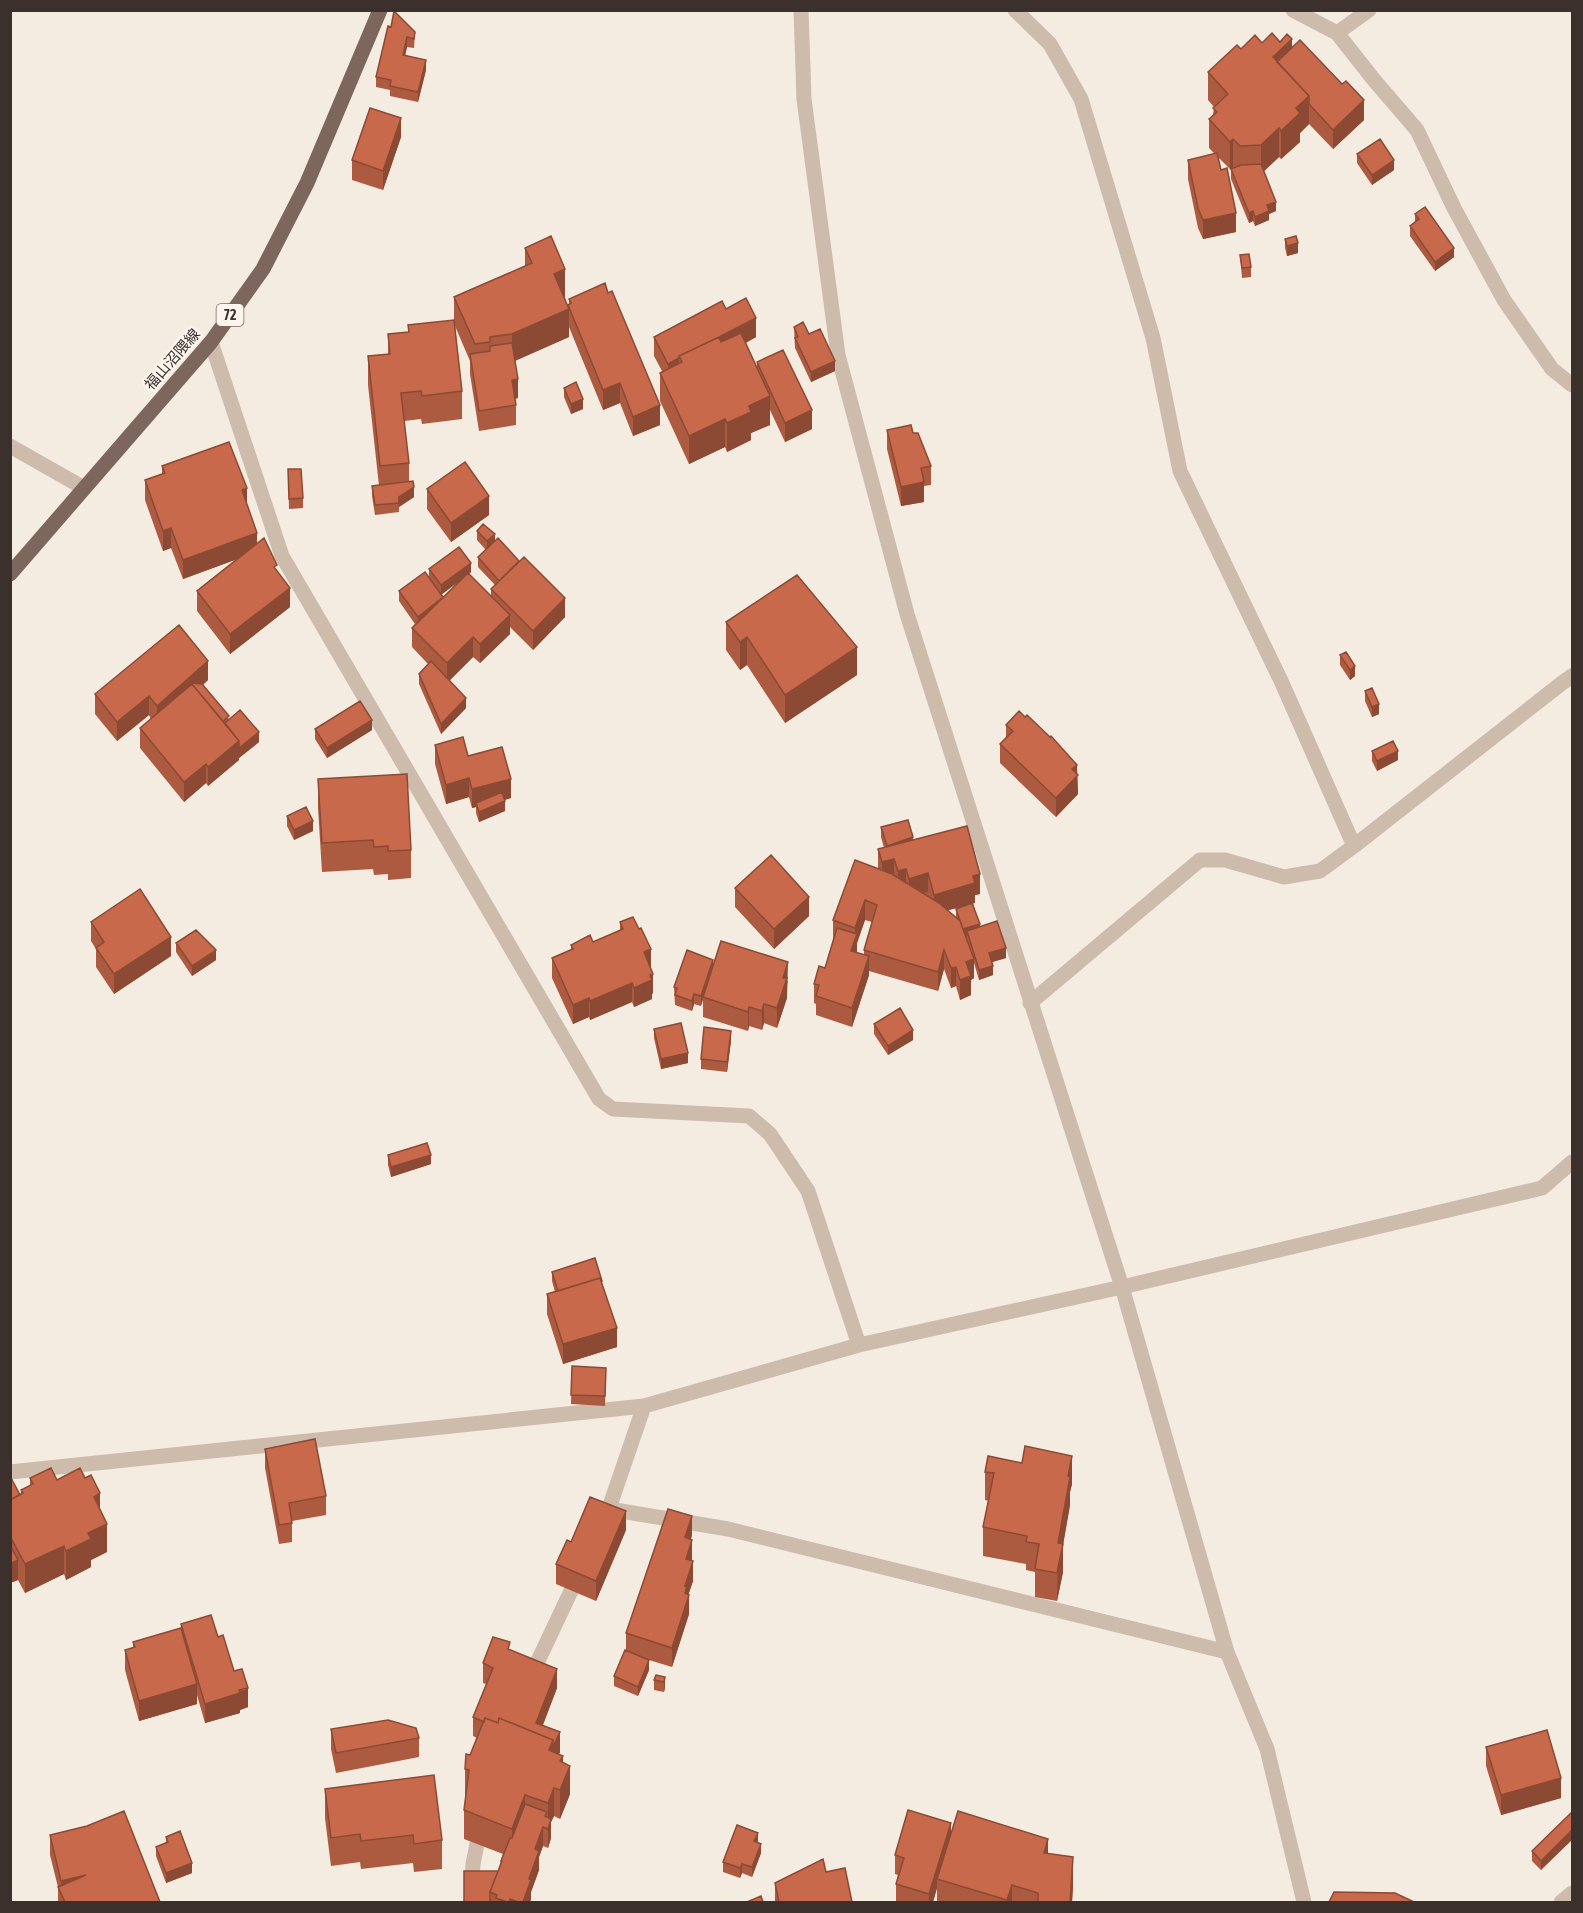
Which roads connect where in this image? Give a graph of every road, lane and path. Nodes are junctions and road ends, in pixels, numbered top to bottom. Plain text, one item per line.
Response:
1 (380, 10) edge
2 (801, 10) edge
3 (1015, 10) edge
4 (1293, 10) edge
5 (1369, 10) edge
6 (1337, 33) junction
7 (211, 342) junction
8 (1572, 385) edge
9 (10, 446) edge
10 (84, 488) junction
11 (10, 574) edge
12 (1572, 676) edge
13 (1354, 846) junction
14 (1030, 1003) junction
15 (1572, 1162) edge
16 (1122, 1287) junction
17 (859, 1345) junction
18 (644, 1406) junction
19 (10, 1472) edge
20 (609, 1509) junction
21 (599, 1530) edge
22 (584, 1562) edge
23 (1227, 1652) junction
24 (524, 1690) edge
25 (483, 1810) edge
26 (1572, 1893) edge
27 (471, 1902) edge
28 (1304, 1902) edge
29 (1561, 1902) edge

1 - 7 main road, 福山沼隈線 / 72
2 - 14 street
3 - 13 street
4 - 6 street
5 - 6 street
6 - 8 street
7 - 10 main road, 福山沼隈線 / 72
7 - 17 street
9 - 10 street
10 - 11 main road, 福山沼隈線 / 72
12 - 13 street
13 - 14 street
14 - 16 street
15 - 16 street
16 - 17 street
16 - 23 street
17 - 18 street
18 - 19 street
18 - 20 street
20 - 21 street
20 - 23 street
22 - 24 street
23 - 28 street
25 - 27 street
26 - 29 street

